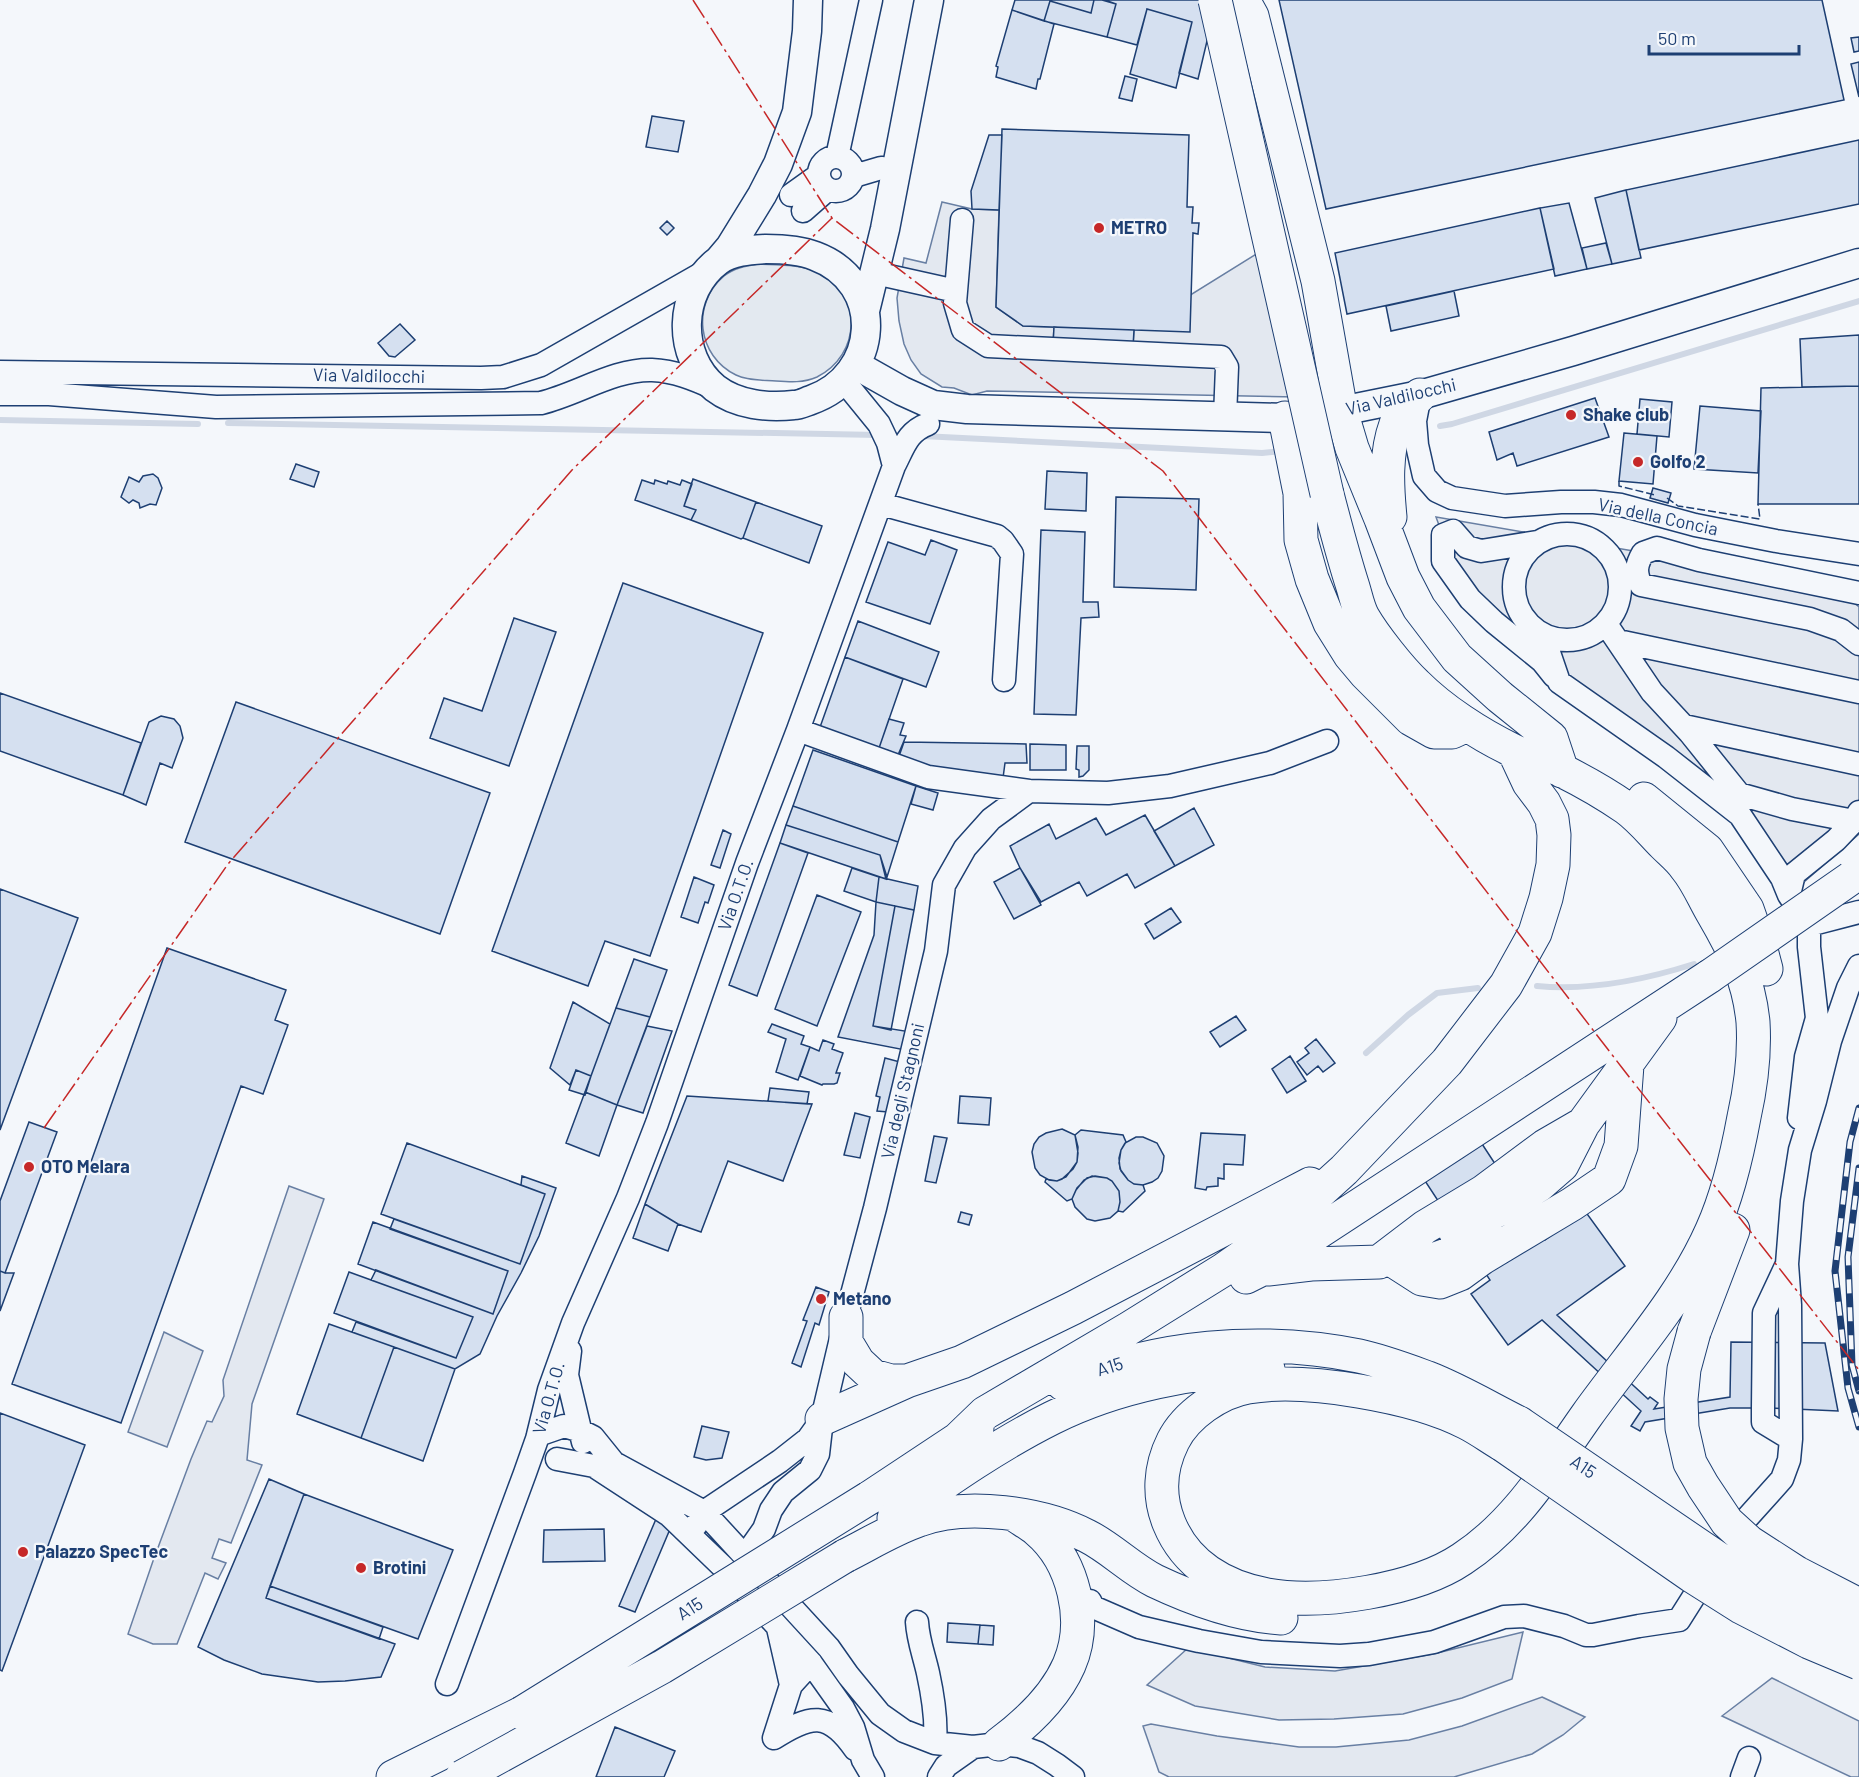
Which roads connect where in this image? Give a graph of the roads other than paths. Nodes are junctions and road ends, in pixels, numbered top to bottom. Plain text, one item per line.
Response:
1 (808, 0) edge
2 (871, 0) edge
3 (929, 0) edge
4 (1215, 0) edge
5 (1244, 0) edge
6 (837, 157) junction
7 (896, 170) junction
8 (854, 176) junction
9 (823, 182) junction
10 (797, 203) dead end
11 (962, 220) dead end
12 (1859, 263) edge
13 (715, 264) junction
14 (875, 273) junction
15 (956, 291) junction
16 (866, 317) junction
17 (0, 372) edge
18 (850, 373) junction
19 (716, 388) junction
20 (902, 391) junction
21 (0, 394) edge
22 (1417, 408) junction
23 (1341, 411) junction
24 (1082, 412) junction
25 (1226, 417) junction
26 (1285, 418) junction
27 (928, 424) joint
28 (894, 466) junction
29 (1452, 498) junction
30 (881, 504) junction
31 (1453, 531) junction
32 (1537, 542) junction
33 (1643, 553) junction
34 (1394, 554) junction
35 (1859, 554) edge
36 (1611, 558) junction
37 (1631, 585) junction
38 (1859, 593) edge
39 (1612, 632) junction
40 (1543, 635) junction
41 (1859, 644) edge
42 (1004, 680) dead end
43 (1559, 682) junction
44 (1859, 692) edge
45 (1467, 725) junction
46 (1684, 726) junction
47 (798, 730) junction
48 (1327, 741) dead end
49 (1515, 752) junction
50 (1859, 764) edge
51 (1562, 771) junction
52 (1591, 787) junction
53 (1029, 791) junction
54 (1857, 816) edge
55 (1855, 875) edge
56 (1789, 896) junction
57 (1859, 912) edge
58 (1809, 925) junction
59 (1859, 966) edge
60 (1671, 1002) junction
61 (1627, 1065) junction
62 (1593, 1111) junction
63 (1380, 1134) junction
64 (1800, 1149) junction
65 (1712, 1231) junction
66 (1376, 1262) junction
67 (1262, 1269) junction
68 (846, 1317) junction
69 (573, 1323) junction
70 (1128, 1329) junction
71 (907, 1381) junction
72 (822, 1419) junction
73 (1465, 1422) junction
74 (581, 1431) junction
75 (1511, 1434) junction
76 (538, 1436) junction
77 (958, 1439) junction
78 (557, 1459) junction
79 (594, 1466) junction
80 (525, 1473) junction
81 (704, 1512) junction
82 (890, 1514) junction
83 (1014, 1514) junction
84 (689, 1534) junction
85 (745, 1556) junction
86 (1080, 1601) junction
87 (1859, 1605) edge
88 (917, 1622) dead end
89 (778, 1626) junction
90 (1859, 1634) edge
91 (811, 1663) junction
92 (1859, 1663) edge
93 (848, 1675) junction
94 (447, 1684) dead end
95 (791, 1685) junction
96 (935, 1743) junction
97 (986, 1746) junction
98 (868, 1768) edge
99 (393, 1777) edge
100 (462, 1777) edge
101 (939, 1777) edge
102 (1073, 1777) edge

1 - 13 main road
2 - 6 street
3 - 7 main road
4 - 45 highway, bridge
5 - 23 highway
6 - 8 street
6 - 9 street
7 - 8 street
7 - 14 main road
8 - 9 street
9 - 10 street
11 - 15 street
12 - 22 main road, Via Valdilocchi
13 - 16 main road
13 - 17 street, Via Valdilocchi
13 - 19 main road
14 - 15 street
14 - 16 main road
15 - 25 street
16 - 18 main road
16 - 20 main road
18 - 19 main road
18 - 20 main road
18 - 28 street
19 - 21 street, Via Valdilocchi
20 - 24 main road
22 - 23 main road, Via Valdilocchi
22 - 29 street, Via della Concia
22 - 34 highway
23 - 26 main road, Via Valdilocchi
23 - 34 highway
24 - 25 main road, Via Valdilocchi
24 - 27 main road, Via Valdilocchi
25 - 26 main road, Via Valdilocchi
26 - 45 highway
27 - 28 street, Via O.T.O.
28 - 30 street, Via O.T.O.
29 - 31 street
29 - 35 street, Via della Concia
30 - 42 street
30 - 47 street, Via O.T.O.
31 - 32 street
31 - 43 street
32 - 36 street
32 - 40 street
33 - 36 street
33 - 37 street
33 - 38 street
34 - 51 highway
36 - 37 street
37 - 39 street
37 - 41 street
39 - 40 street
39 - 44 street
39 - 46 street
40 - 43 street
43 - 56 street
45 - 49 highway
46 - 50 street
46 - 54 street
47 - 53 street
47 - 69 street, Via O.T.O.
48 - 53 street
49 - 51 highway
49 - 63 highway
51 - 52 highway
52 - 65 highway
52 - 87 highway, bridge
53 - 68 street, Via degli Stagnoni
54 - 56 street
55 - 60 highway, bridge
56 - 58 street
57 - 58 street
58 - 64 street
59 - 64 street
60 - 61 highway
60 - 67 highway
61 - 62 highway
61 - 66 highway
62 - 66 highway
62 - 66 highway
63 - 70 highway
63 - 71 highway
64 - 86 street
65 - 73 highway
65 - 83 highway
66 - 67 highway
67 - 70 highway
68 - 71 highway
68 - 72 street, Via degli Stagnoni
69 - 74 street, Via O.T.O.
69 - 76 street, Via O.T.O.
70 - 77 highway
71 - 72 highway
72 - 81 street
72 - 85 street, Via degli Stagnoni
73 - 75 highway, A15
73 - 82 highway, A15 / A15
74 - 76 street
74 - 78 street
74 - 79 street, Via O.T.O.
74 - 81 street
75 - 77 highway, A15 / A15
75 - 90 highway, A15 / A15, bridge
75 - 92 highway, A15 / A15, bridge
76 - 80 street, Via O.T.O.
77 - 82 highway, A15 / A15
78 - 79 street
78 - 80 street
79 - 84 street
80 - 94 street, Via O.T.O.
81 - 84 street
81 - 85 street
82 - 83 highway
82 - 99 highway, A15 / A15, bridge
82 - 100 highway, A15 / A15, bridge
83 - 86 highway
84 - 89 street
85 - 93 street
86 - 97 highway
88 - 96 street
89 - 91 street
89 - 95 street
91 - 93 street
91 - 95 street
91 - 98 street
93 - 96 street
95 - 98 street
96 - 97 street
97 - 101 street
97 - 102 street

